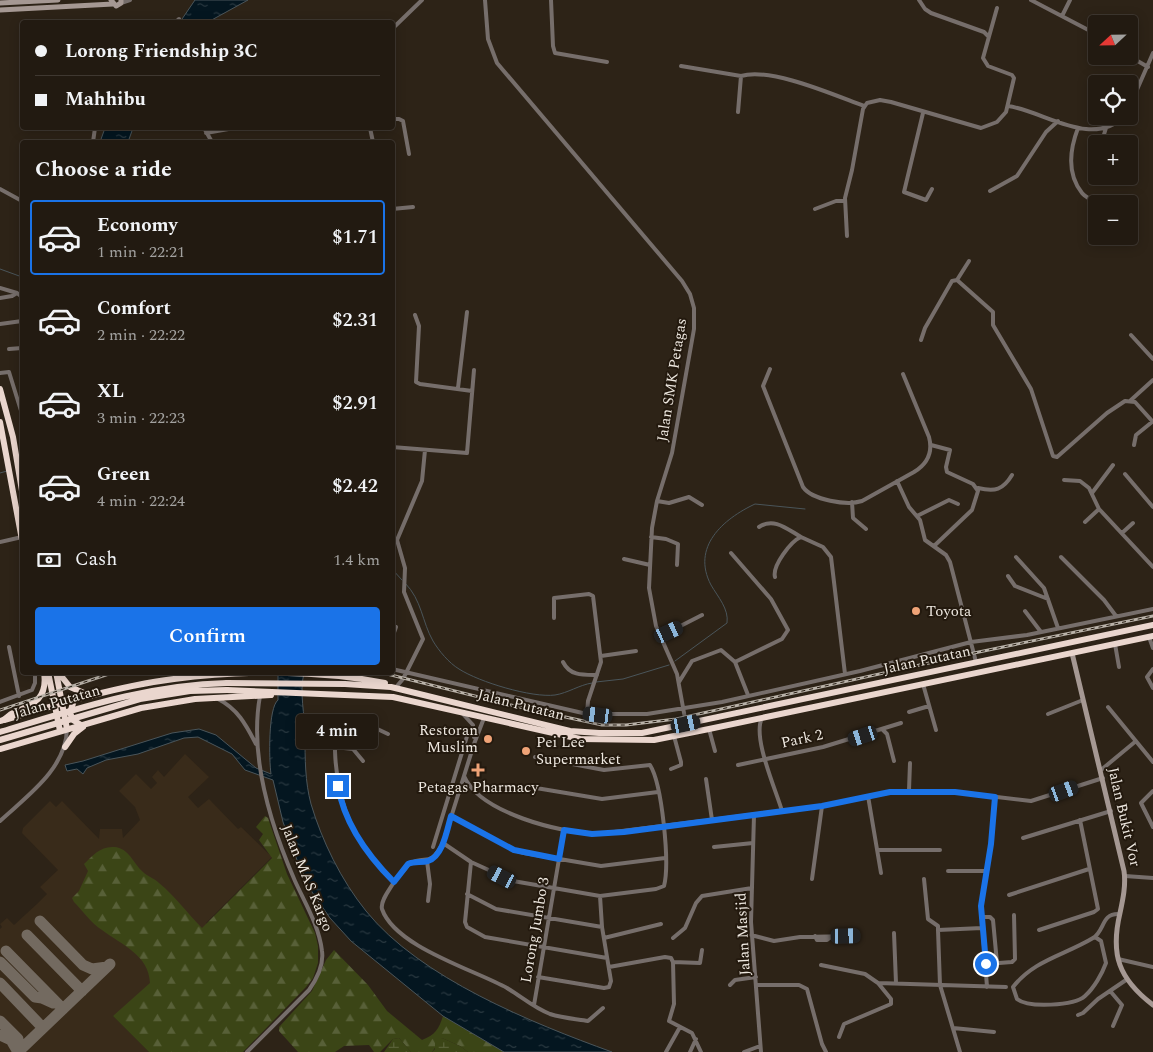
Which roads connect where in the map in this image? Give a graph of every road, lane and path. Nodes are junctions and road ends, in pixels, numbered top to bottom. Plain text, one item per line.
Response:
1 (58, 0) edge
2 (130, 0) edge
3 (422, 0) edge
4 (485, 0) edge
5 (550, 0) edge
6 (1031, 0) edge
7 (1044, 0) edge
8 (1070, 0) edge
9 (921, 1) edge
10 (112, 2) edge
11 (121, 2) edge
12 (0, 4) edge
13 (1042, 6) junction
14 (997, 8) dead end
15 (0, 10) edge
16 (1062, 16) junction
17 (395, 26) edge
18 (1088, 30) edge
19 (988, 36) junction
20 (1153, 53) edge
21 (1138, 61) edge
22 (607, 62) dead end
23 (681, 66) dead end
24 (1148, 66) junction
25 (740, 76) junction
26 (1138, 88) edge
27 (864, 106) junction
28 (1008, 106) junction
29 (738, 112) dead end
30 (923, 113) junction
31 (395, 119) edge
32 (1058, 121) junction
33 (1114, 125) edge
34 (1078, 128) junction
35 (1106, 128) junction
36 (205, 130) edge
37 (223, 130) edge
38 (206, 133) junction
39 (1104, 135) edge
40 (211, 140) edge
41 (409, 154) dead end
42 (0, 189) edge
43 (932, 189) dead end
44 (990, 191) dead end
45 (1088, 198) edge
46 (20, 200) edge
47 (845, 201) junction
48 (413, 207) dead end
49 (395, 209) edge
50 (815, 209) dead end
51 (847, 236) dead end
52 (969, 261) dead end
53 (957, 280) junction
54 (0, 288) edge
55 (17, 293) junction
56 (20, 295) edge
57 (0, 298) edge
58 (467, 312) dead end
59 (415, 315) dead end
60 (20, 321) edge
61 (0, 324) edge
62 (1131, 335) dead end
63 (921, 340) dead end
64 (20, 348) edge
65 (9, 349) dead end
66 (1153, 359) edge
67 (770, 369) dead end
68 (474, 370) dead end
69 (0, 374) edge
70 (904, 374) dead end
71 (1153, 380) edge
72 (458, 388) junction
73 (0, 389) edge
74 (472, 391) junction
75 (1131, 400) junction
76 (20, 408) edge
77 (0, 422) edge
78 (1153, 422) edge
79 (931, 445) junction
80 (1134, 445) dead end
81 (395, 447) edge
82 (425, 450) junction
83 (1113, 465) dead end
84 (1125, 474) dead end
85 (1012, 475) dead end
86 (20, 479) edge
87 (1064, 480) dead end
88 (898, 481) junction
89 (978, 488) junction
90 (1092, 493) junction
91 (657, 501) junction
92 (852, 502) junction
93 (958, 504) dead end
94 (702, 505) dead end
95 (1153, 507) edge
96 (1099, 509) junction
97 (918, 516) junction
98 (1084, 522) dead end
99 (1133, 523) dead end
100 (20, 527) edge
101 (760, 527) dead end
102 (866, 529) dead end
103 (1122, 533) junction
104 (652, 537) junction
105 (801, 537) junction
106 (20, 538) edge
107 (0, 542) edge
108 (934, 546) junction
109 (731, 553) dead end
110 (1016, 557) dead end
111 (1061, 557) dead end
112 (624, 559) dead end
113 (650, 565) junction
114 (677, 565) dead end
115 (1153, 566) edge
116 (775, 576) dead end
117 (1008, 576) dead end
118 (1048, 599) junction
119 (1153, 609) edge
120 (1025, 611) dead end
121 (702, 615) dead end
122 (1116, 616) junction
123 (554, 618) dead end
124 (1153, 625) edge
125 (1058, 628) junction
126 (1041, 632) junction
127 (1151, 636) edge
128 (659, 637) junction
129 (971, 642) junction
130 (1074, 642) junction
131 (1115, 644) junction
132 (9, 647) dead end
133 (1153, 648) edge
134 (636, 651) dead end
135 (1074, 653) junction
136 (601, 656) junction
137 (563, 662) dead end
138 (735, 662) junction
139 (976, 662) junction
140 (953, 666) junction
141 (1119, 667) dead end
142 (395, 669) edge
143 (1153, 669) edge
144 (405, 671) junction
145 (845, 674) junction
146 (35, 675) edge
147 (44, 675) edge
148 (49, 675) edge
149 (57, 675) edge
150 (60, 675) edge
151 (226, 675) edge
152 (283, 675) edge
153 (597, 676) junction
154 (956, 676) junction
155 (403, 679) junction
156 (346, 681) junction
157 (679, 682) junction
158 (922, 683) junction
159 (227, 686) junction
160 (397, 686) junction
161 (407, 688) junction
162 (1153, 688) edge
163 (417, 692) junction
164 (277, 693) junction
165 (748, 695) junction
166 (19, 696) junction
167 (93, 696) junction
168 (260, 696) junction
169 (214, 697) junction
170 (74, 700) junction
171 (1083, 700) junction
172 (0, 702) edge
173 (62, 703) junction
174 (54, 706) junction
175 (929, 706) junction
176 (1108, 707) dead end
177 (683, 708) junction
178 (909, 712) dead end
179 (461, 713) junction
180 (588, 714) junction
181 (1048, 714) dead end
182 (484, 718) junction
183 (762, 718) junction
184 (2, 721) edge
185 (96, 721) junction
186 (750, 721) junction
187 (901, 723) dead end
188 (686, 724) junction
189 (81, 725) junction
190 (68, 729) junction
191 (709, 729) junction
192 (759, 729) junction
193 (883, 730) junction
194 (936, 730) dead end
195 (60, 731) junction
196 (0, 732) edge
197 (468, 733) dead end
198 (388, 734) dead end
199 (674, 736) junction
200 (0, 740) edge
201 (1136, 741) junction
202 (474, 744) junction
203 (257, 746) junction
204 (335, 747) junction
205 (64, 748) junction
206 (0, 749) edge
207 (715, 751) dead end
208 (534, 758) dead end
209 (765, 758) junction
210 (363, 760) dead end
211 (894, 761) dead end
212 (1153, 762) edge
213 (910, 763) dead end
214 (738, 766) dead end
215 (671, 769) dead end
216 (1101, 770) junction
217 (464, 776) junction
218 (1103, 778) junction
219 (706, 779) dead end
220 (530, 787) dead end
221 (909, 790) junction
222 (1153, 791) edge
223 (658, 792) junction
224 (868, 796) junction
225 (995, 797) junction
226 (822, 806) junction
227 (782, 811) junction
228 (1111, 811) junction
229 (754, 815) junction
230 (451, 816) junction
231 (712, 820) junction
232 (1080, 820) junction
233 (0, 821) edge
234 (664, 826) junction
235 (1153, 826) edge
236 (564, 830) junction
237 (437, 836) junction
238 (1023, 838) dead end
239 (443, 841) junction
240 (753, 842) junction
241 (433, 847) dead end
242 (714, 847) dead end
243 (877, 850) junction
244 (940, 850) dead end
245 (665, 858) junction
246 (559, 859) junction
247 (427, 862) junction
248 (471, 862) junction
249 (1089, 869) junction
250 (948, 871) dead end
251 (987, 871) junction
252 (881, 873) dead end
253 (1125, 876) junction
254 (1153, 878) edge
255 (812, 879) dead end
256 (924, 879) dead end
257 (394, 882) junction
258 (752, 888) junction
259 (554, 889) junction
260 (467, 894) junction
261 (1009, 895) dead end
262 (600, 896) junction
263 (428, 901) dead end
264 (1119, 914) junction
265 (1014, 915) dead end
266 (981, 917) junction
267 (549, 918) junction
268 (661, 924) dead end
269 (602, 927) junction
270 (982, 928) junction
271 (938, 930) junction
272 (1039, 930) dead end
273 (894, 933) dead end
274 (752, 934) junction
275 (856, 936) dead end
276 (1095, 937) junction
277 (604, 938) junction
278 (673, 938) dead end
279 (543, 947) junction
280 (702, 950) dead end
281 (607, 958) junction
282 (1118, 959) junction
283 (673, 962) junction
284 (997, 963) junction
285 (986, 964) junction
286 (822, 965) dead end
287 (609, 967) junction
288 (1153, 967) edge
289 (756, 976) junction
290 (538, 977) junction
291 (1126, 980) junction
292 (878, 983) junction
293 (896, 983) junction
294 (730, 985) dead end
295 (756, 985) junction
296 (940, 985) junction
297 (987, 987) junction
298 (1006, 987) dead end
299 (1111, 992) junction
300 (534, 1005) junction
301 (1153, 1005) edge
302 (603, 1008) dead end
303 (1078, 1014) dead end
304 (1113, 1026) dead end
305 (680, 1028) junction
306 (954, 1028) junction
307 (994, 1032) dead end
308 (839, 1037) dead end
309 (696, 1039) junction
310 (760, 1046) junction
311 (825, 1051) edge
312 (247, 1052) edge
313 (666, 1052) edge
314 (690, 1052) edge
315 (700, 1052) edge
316 (744, 1052) edge
317 (761, 1052) edge
318 (960, 1052) edge

1 - 12 street
2 - 11 street
3 - 17 street
4 - 91 street, Jalan SMK Petagas
5 - 22 street
6 - 13 street
7 - 13 street
8 - 16 street
9 - 19 street
10 - 11 street
10 - 15 street
13 - 16 street
14 - 19 street
16 - 18 street
19 - 28 street
20 - 24 street
21 - 24 street
23 - 25 street
24 - 26 street
25 - 27 street
25 - 29 street
27 - 30 street
27 - 47 street
28 - 30 street
28 - 32 street
30 - 43 street
31 - 41 street
32 - 34 street
32 - 44 street
33 - 35 street
34 - 35 street
34 - 45 street
35 - 39 street
36 - 38 street
37 - 38 street
38 - 40 street
42 - 46 street
47 - 50 street
47 - 51 street
48 - 49 street
52 - 53 street
53 - 63 street
53 - 75 street
54 - 55 street
55 - 56 street
55 - 57 street
58 - 72 street
59 - 72 street
60 - 61 street
62 - 66 street
64 - 65 street
67 - 92 street
68 - 74 street
69 - 76 street
70 - 79 street
71 - 75 street
72 - 74 street
73 - 86 highway
74 - 82 street
75 - 78 street
77 - 100 highway
78 - 80 street
79 - 88 street
79 - 89 street
81 - 82 street
82 - 144 street
83 - 90 street
84 - 95 street
85 - 89 street
87 - 90 street
88 - 92 street
88 - 97 street
89 - 108 street
90 - 96 street
91 - 94 street
91 - 104 street, Jalan SMK Petagas
92 - 102 street
93 - 97 street
96 - 98 street
96 - 103 street
97 - 108 street
99 - 103 street
101 - 105 street
103 - 115 street
104 - 113 street, Jalan SMK Petagas
104 - 114 street
105 - 116 street
105 - 145 street
106 - 107 street
108 - 129 street
109 - 138 street
110 - 118 street
111 - 122 street
112 - 113 street
113 - 128 street, Jalan SMK Petagas
117 - 118 street
118 - 125 street
119 - 122 street
120 - 126 street
121 - 128 street
122 - 125 street
123 - 136 street
124 - 130 highway, Jalan Putatan
125 - 126 street
126 - 129 street
127 - 131 highway, Jalan Putatan
127 - 133 street
128 - 157 street, Jalan SMK Petagas
129 - 139 street
129 - 145 street
130 - 135 highway
130 - 139 highway, Jalan Putatan
131 - 135 highway, Jalan Putatan
131 - 141 street
132 - 166 street
134 - 136 street
135 - 154 highway, Jalan Putatan
135 - 171 street, Jalan Bukit Vor
136 - 153 street
137 - 153 street
138 - 157 street
138 - 165 street
139 - 140 highway, Jalan Putatan
140 - 154 highway
140 - 188 highway, Jalan Putatan
142 - 144 street
143 - 162 street
144 - 155 street
144 - 180 street
145 - 165 street
146 - 166 street
147 - 184 highway
148 - 174 highway
149 - 173 highway
150 - 167 highway
151 - 167 highway
152 - 156 highway
153 - 180 street
154 - 158 highway, Jalan Putatan
155 - 160 street
155 - 161 street
156 - 159 highway, Jalan Putatan
156 - 160 highway
156 - 163 highway, Jalan Putatan
157 - 177 street, Jalan SMK Petagas
158 - 175 street
158 - 183 highway, Jalan Putatan
159 - 164 highway, Jalan Putatan
159 - 196 highway, Jalan Putatan, bridge
159 - 200 highway, Jalan Putatan, bridge
160 - 161 highway
161 - 163 highway
163 - 188 highway, Jalan Putatan
164 - 168 highway
164 - 179 highway, Jalan Putatan
165 - 177 street
166 - 172 street
167 - 170 highway
168 - 169 highway
168 - 203 street, Jalan MAS Kargo
169 - 185 highway
169 - 203 street, Jalan MAS Kargo
170 - 173 highway
170 - 189 highway
171 - 181 street
171 - 216 street, Jalan Bukit Vor
173 - 174 highway
173 - 190 highway
174 - 184 highway
174 - 195 highway
175 - 178 street
175 - 194 street
176 - 201 street
177 - 180 street
177 - 188 street, Jalan SMK Petagas
179 - 182 highway, Jalan Putatan
179 - 202 street
182 - 199 highway, Jalan Putatan
182 - 202 street
183 - 186 highway, Jalan Putatan
183 - 192 street
185 - 189 highway
185 - 205 highway
186 - 191 highway, Jalan Putatan
186 - 192 street
187 - 193 street, Park 2
189 - 190 highway
190 - 195 highway
190 - 205 street
191 - 199 highway, Jalan Putatan
191 - 207 street
192 - 209 street
193 - 209 street, Park 2
193 - 211 street
195 - 206 highway
197 - 237 street
198 - 204 street
199 - 215 street
201 - 212 street
201 - 216 street
202 - 217 street
203 - 312 street, Jalan MAS Kargo
204 - 210 street
204 - 257 street
205 - 233 street
208 - 223 street
209 - 214 street, Park 2
209 - 227 street
213 - 221 street
216 - 218 street, Jalan Bukit Vor
217 - 230 street
217 - 236 street
218 - 225 street
218 - 228 street, Jalan Bukit Vor
219 - 231 street
220 - 223 street
221 - 224 street
221 - 225 street
222 - 235 street
223 - 234 street
224 - 226 street
224 - 243 street
225 - 251 street
226 - 227 street
226 - 255 street
227 - 229 street
228 - 232 street
228 - 253 street, Jalan Bukit Vor
229 - 231 street
229 - 240 street, Jalan Masjid
230 - 239 street
230 - 246 street
231 - 234 street
232 - 238 street
232 - 249 street
234 - 236 street
234 - 245 street
236 - 246 street, Lorong Jumbo 3
237 - 239 street
237 - 241 street
239 - 247 street
239 - 248 street
240 - 242 street
240 - 258 street, Jalan Masjid
243 - 244 street
243 - 252 street
245 - 246 street
245 - 262 street
246 - 259 street, Lorong Jumbo 3
247 - 257 street
247 - 263 street
248 - 259 street
248 - 260 street
249 - 261 street
249 - 272 street
250 - 251 street
251 - 266 street
253 - 254 street
253 - 264 street, Jalan Bukit Vor
256 - 271 street
257 - 300 street
258 - 274 street, Jalan Masjid
258 - 278 street
259 - 262 street
259 - 267 street, Lorong Jumbo 3
260 - 267 street
260 - 279 street
262 - 269 street
264 - 276 street
264 - 282 street, Jalan Bukit Vor
265 - 284 street
266 - 270 street
266 - 284 street
267 - 269 street
267 - 279 street, Lorong Jumbo 3
268 - 277 street
269 - 277 street
270 - 271 street
270 - 285 street
271 - 296 street
273 - 293 street
274 - 275 street
274 - 289 street, Jalan Masjid
276 - 276 street
277 - 281 street
279 - 281 street
279 - 290 street, Lorong Jumbo 3
280 - 283 street
281 - 287 street
282 - 288 street
282 - 291 street, Jalan Bukit Vor
283 - 287 street
283 - 305 street
284 - 285 street
285 - 297 street
286 - 292 street
287 - 290 street
289 - 294 street
289 - 295 street, Jalan Masjid
290 - 300 street, Lorong Jumbo 3
291 - 299 street
291 - 301 street, Jalan Bukit Vor
292 - 293 street
292 - 308 street
293 - 296 street
295 - 310 street, Jalan Masjid
295 - 311 street
296 - 297 street
296 - 306 street
297 - 298 street
299 - 303 street
299 - 304 street
300 - 302 street
305 - 309 street
305 - 313 street
306 - 307 street
306 - 318 street
309 - 314 street
309 - 315 street
310 - 316 street
310 - 317 street, Jalan Masjid

